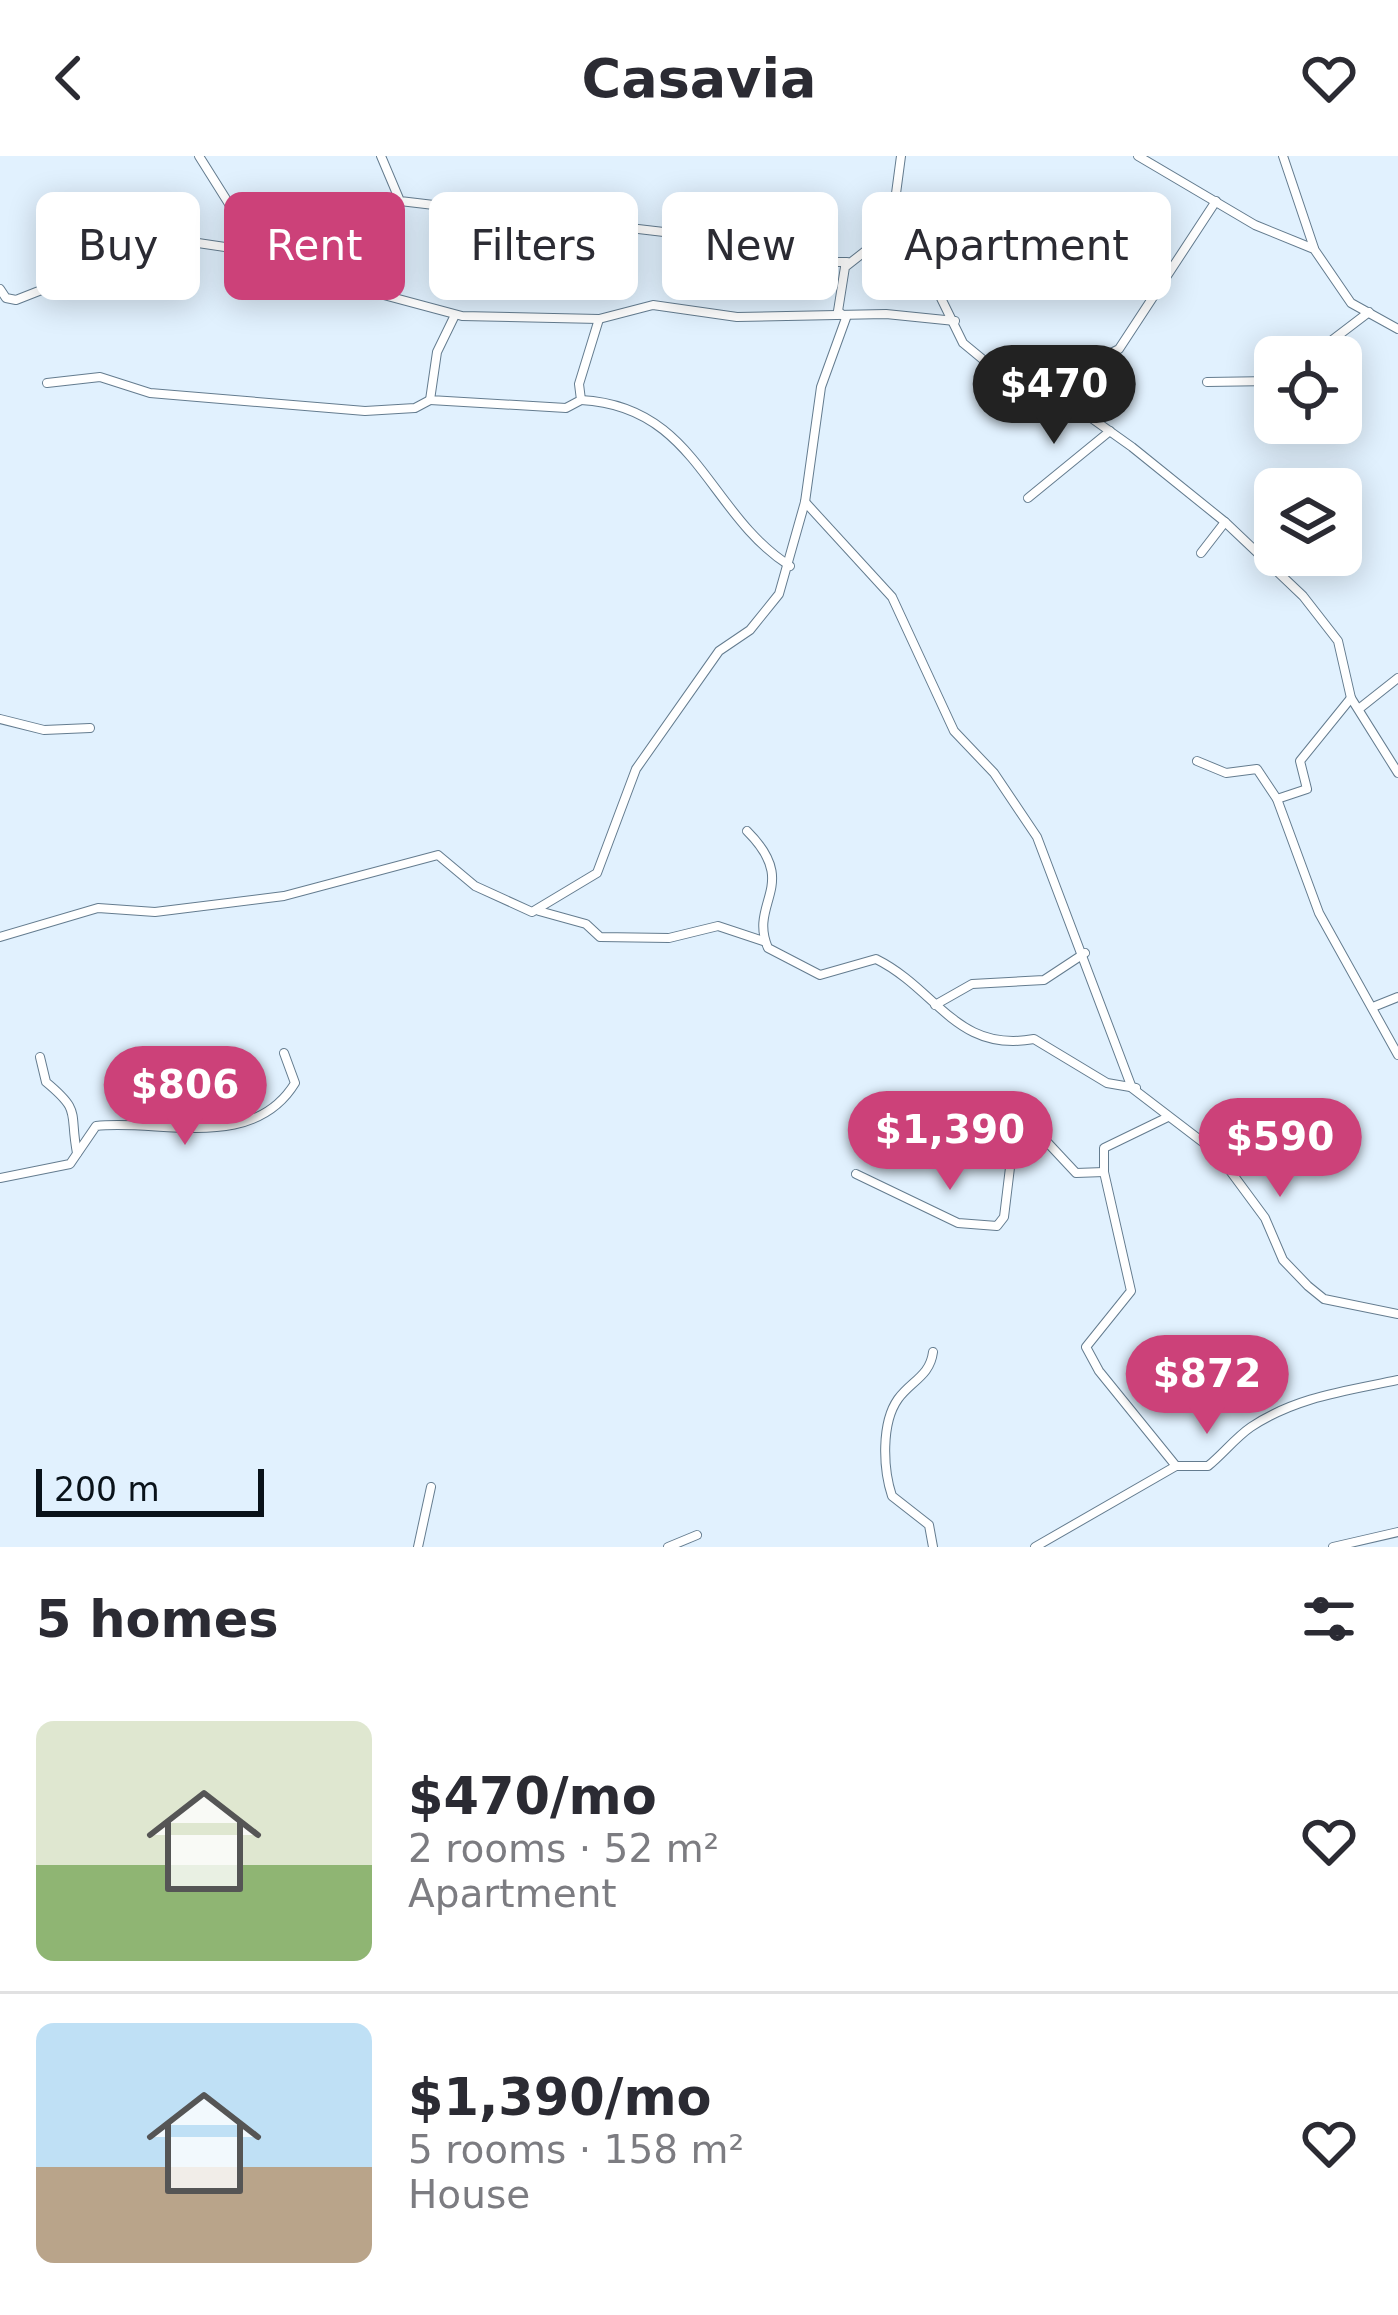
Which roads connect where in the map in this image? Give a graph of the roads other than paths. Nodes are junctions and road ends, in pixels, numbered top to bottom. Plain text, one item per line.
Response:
1 (199, 156) edge
2 (381, 156) edge
3 (901, 156) edge
4 (1138, 156) edge
5 (1283, 156) edge
6 (1154, 159) edge
7 (896, 192) edge
8 (224, 196) edge
9 (1216, 201) junction
10 (224, 246) edge
11 (1314, 249) junction
12 (862, 251) edge
13 (847, 262) junction
14 (0, 289) edge
15 (401, 300) edge
16 (940, 300) edge
17 (1369, 312) junction
18 (455, 315) junction
19 (846, 318) junction
20 (599, 319) junction
21 (955, 321) junction
22 (1398, 329) edge
23 (1338, 336) edge
24 (1087, 365) dead end
25 (1254, 381) edge
26 (1207, 382) dead end
27 (47, 383) dead end
28 (430, 400) junction
29 (581, 400) junction
30 (1110, 430) junction
31 (1028, 498) dead end
32 (805, 502) junction
33 (1225, 521) junction
34 (1201, 553) dead end
35 (790, 566) junction
36 (1398, 678) edge
37 (1351, 698) junction
38 (1360, 708) junction
39 (0, 719) edge
40 (90, 728) dead end
41 (1197, 761) dead end
42 (1398, 773) edge
43 (1276, 799) junction
44 (746, 831) dead end
45 (538, 911) junction
46 (0, 937) edge
47 (764, 942) junction
48 (1085, 953) junction
49 (1398, 997) edge
50 (935, 1005) junction
51 (1373, 1007) junction
52 (284, 1053) dead end
53 (1398, 1055) edge
54 (40, 1057) dead end
55 (1138, 1088) junction
56 (1168, 1118) junction
57 (77, 1154) junction
58 (1104, 1172) junction
59 (856, 1174) dead end
60 (0, 1178) edge
61 (1398, 1314) edge
62 (933, 1352) dead end
63 (1398, 1380) edge
64 (1176, 1466) junction
65 (431, 1487) dead end
66 (1398, 1532) edge
67 (697, 1535) dead end
68 (418, 1547) edge
69 (668, 1547) edge
70 (933, 1547) edge
71 (1035, 1547) edge
72 (1333, 1547) edge

1 - 8 street
2 - 13 street
3 - 7 street
4 - 6 street
5 - 11 street
6 - 9 street
9 - 11 street
9 - 24 street
10 - 14 street
11 - 17 street
12 - 13 street
13 - 19 street
15 - 18 street
16 - 21 street
17 - 22 street
17 - 23 street
18 - 20 street
18 - 28 street
19 - 20 street
19 - 21 street
19 - 32 street
20 - 29 street
21 - 30 street
25 - 26 street
27 - 28 street
28 - 29 street
29 - 35 street
30 - 31 street
30 - 33 street
32 - 35 street
32 - 48 street
33 - 34 street
33 - 37 street
35 - 45 street
36 - 38 street
37 - 38 street
37 - 43 street
38 - 42 street
39 - 40 street
41 - 43 street
43 - 51 street
44 - 47 street
45 - 46 street
45 - 47 street
47 - 50 street
48 - 50 street
48 - 55 street
49 - 51 street
50 - 55 street
51 - 53 street
52 - 57 street
54 - 57 street
55 - 56 street
56 - 58 street
56 - 61 street
57 - 60 street
58 - 59 street
58 - 64 street
62 - 70 street
63 - 64 street
64 - 71 street
65 - 68 street
66 - 72 street
67 - 69 street

